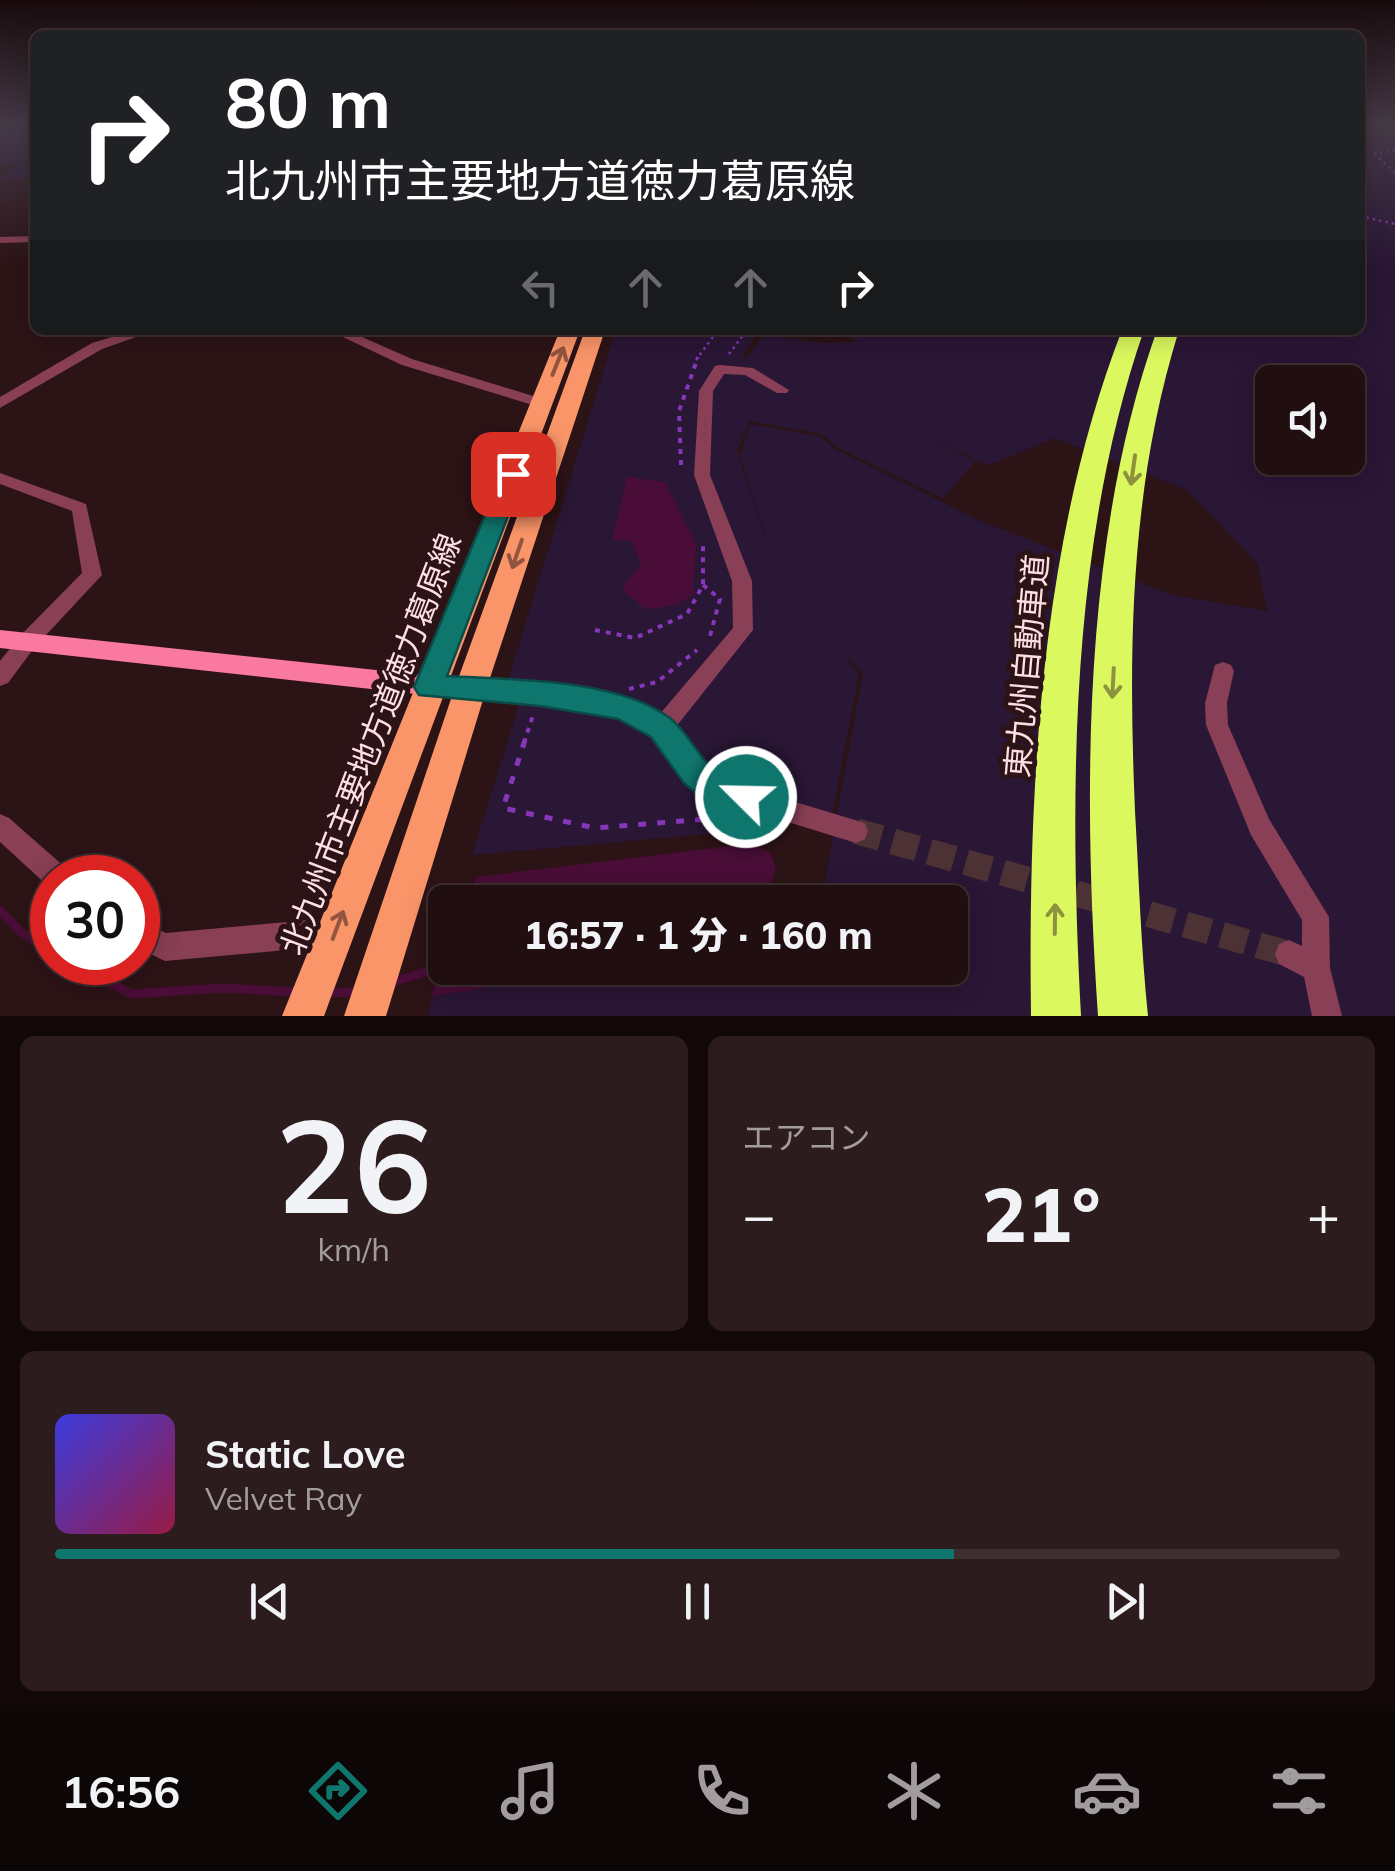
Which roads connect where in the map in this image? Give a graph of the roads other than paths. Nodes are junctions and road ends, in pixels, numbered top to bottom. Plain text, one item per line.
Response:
1 (30, 239) edge
2 (0, 240) edge
3 (133, 335) edge
4 (345, 335) edge
5 (568, 335) edge
6 (593, 335) edge
7 (1131, 335) edge
8 (1166, 335) edge
9 (782, 390) dead end
10 (0, 403) edge
11 (541, 403) junction
12 (0, 478) edge
13 (0, 639) edge
14 (27, 642) junction
15 (1223, 671) dead end
16 (0, 677) edge
17 (428, 687) junction
18 (470, 690) junction
19 (662, 728) junction
20 (0, 826) edge
21 (856, 831) tunnel mouth
22 (32, 855) edge
23 (308, 934) dead end
24 (160, 945) edge
25 (1289, 954) tunnel mouth
26 (1316, 968) junction
27 (303, 1016) edge
28 (365, 1016) edge
29 (1056, 1016) edge
30 (1123, 1016) edge
31 (1327, 1016) edge

1 - 2 street
3 - 10 street
4 - 11 street
11 -> 5 main road, 北九州市主要地方道徳力葛原線
6 -> 18 main road
29 -> 7 highway, 東九州自動車道
8 -> 30 highway
9 - 19 street
11 - 17 main road, 北九州市主要地方道徳力葛原線
12 - 14 street
13 - 14 street
14 - 16 street
14 - 17 street
15 - 26 street
17 - 18 street
27 -> 17 main road, 北九州市主要地方道徳力葛原線
18 - 19 street
18 - 28 main road
19 - 21 street
20 - 22 street
23 - 24 street
25 - 26 street
26 - 31 street

